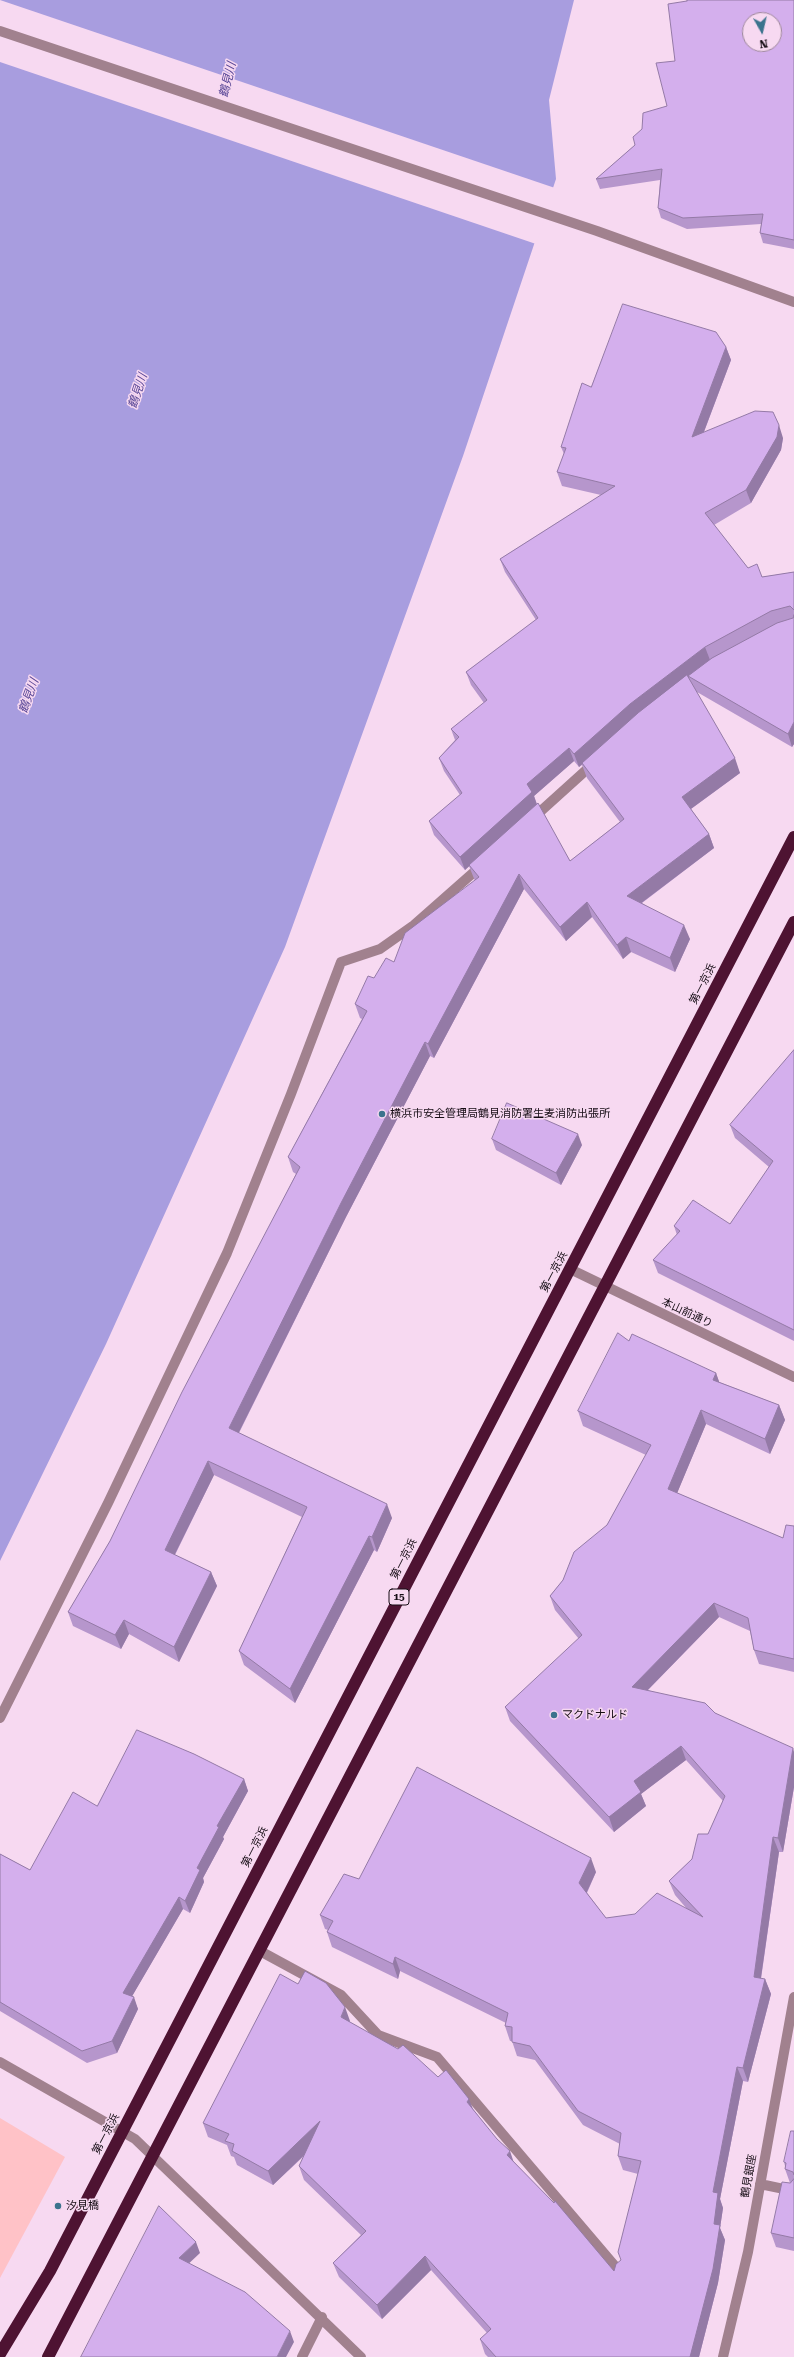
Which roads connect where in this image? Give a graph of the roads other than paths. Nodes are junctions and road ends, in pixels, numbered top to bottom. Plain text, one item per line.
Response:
1 (0, 31) edge
2 (794, 302) edge
3 (604, 754) edge
4 (527, 824) edge
5 (794, 837) edge
6 (492, 856) edge
7 (794, 922) edge
8 (570, 1269) junction
9 (604, 1287) junction
10 (794, 1376) edge
11 (0, 1718) edge
12 (260, 1952) junction
13 (794, 1997) edge
14 (0, 2062) edge
15 (122, 2131) junction
16 (154, 2155) junction
17 (760, 2184) junction
18 (794, 2191) edge
19 (620, 2272) edge
20 (322, 2317) junction
21 (0, 2354) edge
22 (48, 2357) edge
23 (302, 2357) edge
24 (361, 2357) edge
25 (722, 2357) edge

1 - 2 street
3 - 4 street
5 - 8 highway, 第一京浜 / 15
6 - 11 street
7 - 9 highway
8 - 9 street, 本山前通り
8 - 15 highway, 第一京浜 / 15
9 - 10 street, 本山前通り
9 - 12 highway
12 - 16 highway
12 - 19 street
13 - 17 street, 鶴見銀座
14 - 15 street
15 - 16 street
15 - 21 highway, 第一京浜 / 15
16 - 20 street
16 - 22 highway
17 - 18 street
17 - 25 street, 鶴見銀座
20 - 23 street
20 - 24 street

